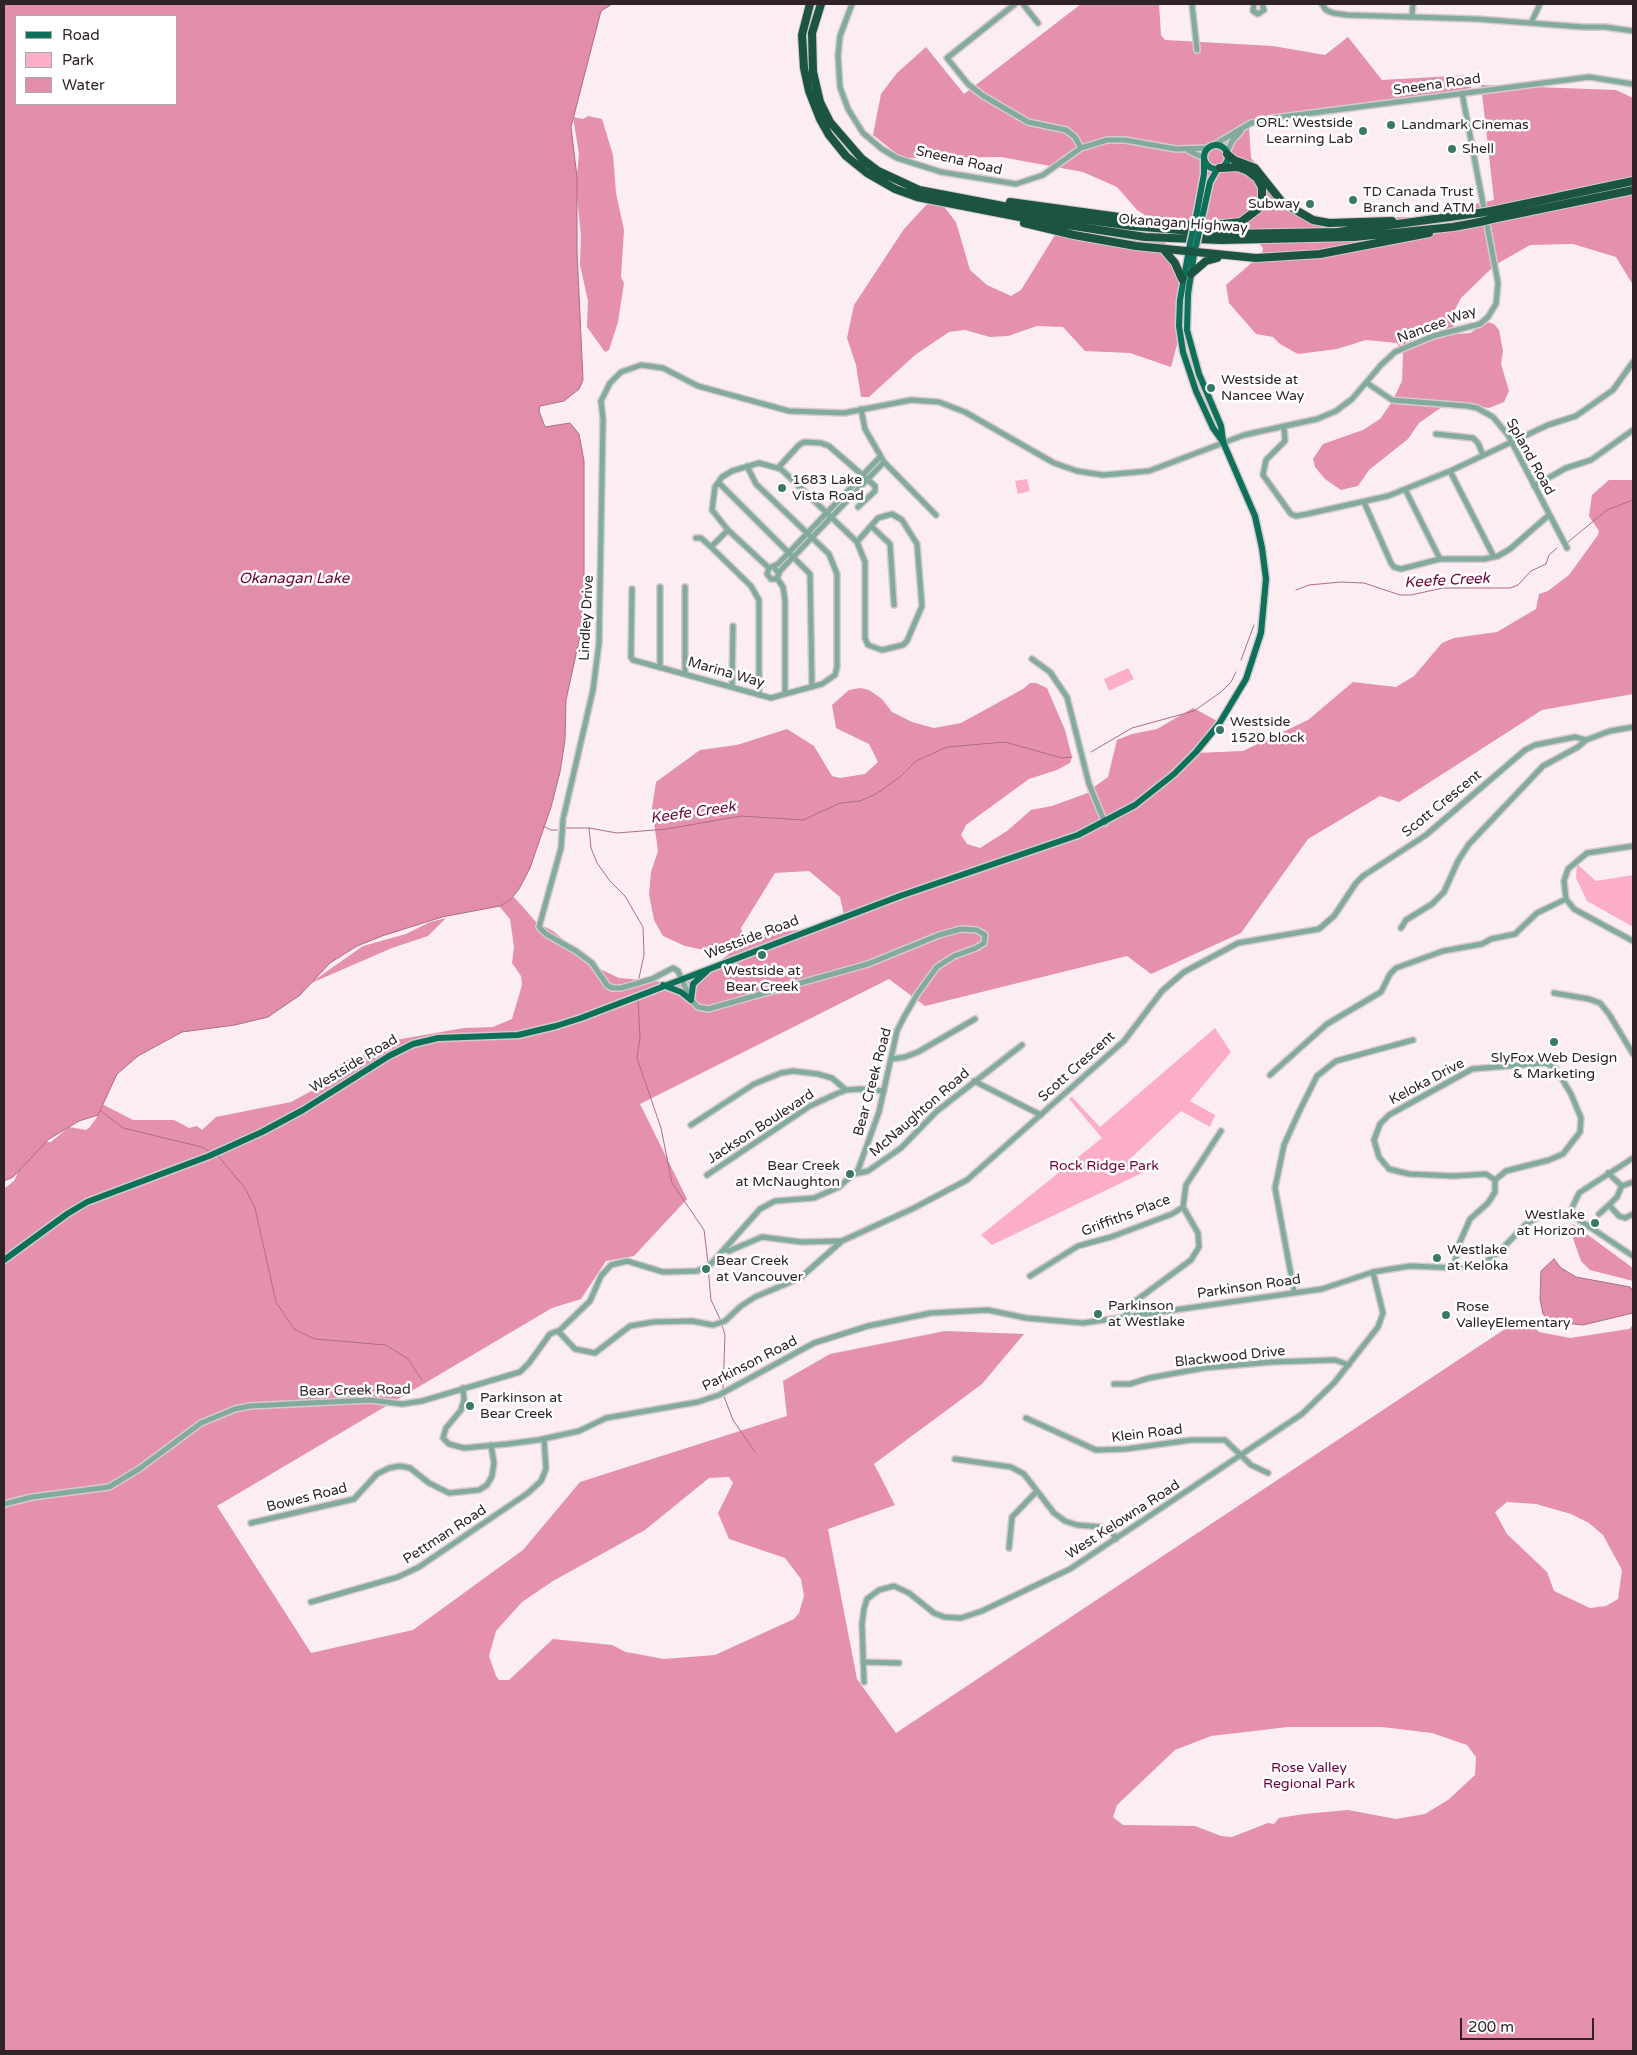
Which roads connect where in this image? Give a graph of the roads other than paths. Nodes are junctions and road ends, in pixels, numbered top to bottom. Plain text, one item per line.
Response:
1 (810, 4) edge
2 (821, 4) edge
3 (852, 4) edge
4 (1015, 4) edge
5 (1023, 4) edge
6 (1192, 4) edge
7 (1254, 4) edge
8 (1262, 4) edge
9 (1322, 4) edge
10 (1413, 4) edge
11 (1540, 4) edge
12 (1412, 17) junction
13 (1038, 23) dead end
14 (1531, 23) junction
15 (1633, 31) edge
16 (1198, 50) dead end
17 (1633, 84) edge
18 (1462, 94) junction
19 (1244, 126) junction
20 (1211, 147) junction
21 (1081, 148) junction
22 (1183, 150) junction
23 (1227, 153) junction
24 (1204, 158) junction
25 (1219, 168) junction
26 (1633, 181) edge
27 (1633, 190) edge
28 (955, 197) junction
29 (954, 206) junction
30 (1491, 215) junction
31 (1199, 217) junction
32 (1479, 218) junction
33 (1412, 222) junction
34 (1453, 227) junction
35 (1192, 249) junction
36 (1164, 250) junction
37 (1224, 257) junction
38 (1191, 274) junction
39 (1182, 279) junction
40 (1633, 362) edge
41 (1367, 384) junction
42 (861, 409) junction
43 (1284, 426) junction
44 (1633, 430) edge
45 (1436, 434) dead end
46 (1223, 442) junction
47 (1512, 443) junction
48 (1483, 455) junction
49 (882, 460) junction
50 (747, 466) junction
51 (778, 468) junction
52 (1450, 471) junction
53 (865, 477) junction
54 (718, 483) junction
55 (1534, 486) junction
56 (1405, 489) junction
57 (1364, 502) junction
58 (858, 506) dead end
59 (828, 515) junction
60 (936, 515) dead end
61 (1549, 515) junction
62 (871, 526) junction
63 (728, 530) junction
64 (809, 535) junction
65 (696, 538) dead end
66 (856, 542) junction
67 (711, 546) junction
68 (1567, 548) dead end
69 (791, 554) junction
70 (1494, 557) junction
71 (1440, 559) junction
72 (771, 568) junction
73 (779, 572) junction
74 (777, 578) junction
75 (660, 587) dead end
76 (685, 587) dead end
77 (632, 590) dead end
78 (894, 606) dead end
79 (733, 626) dead end
80 (1032, 659) dead end
81 (660, 666) junction
82 (685, 673) junction
83 (732, 687) junction
84 (812, 687) junction
85 (785, 694) junction
86 (759, 695) junction
87 (1633, 727) edge
88 (1586, 740) junction
89 (1105, 822) junction
90 (1633, 846) edge
91 (1566, 899) junction
92 (1402, 928) dead end
93 (1633, 942) edge
94 (712, 966) junction
95 (682, 978) junction
96 (663, 985) junction
97 (1554, 993) dead end
98 (692, 1000) junction
99 (975, 1019) dead end
100 (1413, 1040) dead end
101 (1022, 1045) dead end
102 (1633, 1054) edge
103 (892, 1059) junction
104 (1270, 1075) dead end
105 (974, 1081) junction
106 (846, 1090) junction
107 (884, 1091) junction
108 (1041, 1115) junction
109 (691, 1125) dead end
110 (1221, 1131) dead end
111 (1633, 1158) edge
112 (1608, 1173) junction
113 (707, 1175) dead end
114 (852, 1175) junction
115 (1496, 1180) junction
116 (1633, 1182) edge
117 (1622, 1185) junction
118 (1609, 1205) junction
119 (1182, 1206) junction
120 (1599, 1214) dead end
121 (1633, 1214) edge
122 (1573, 1216) junction
123 (842, 1241) junction
124 (724, 1249) junction
125 (1633, 1256) edge
126 (4, 1260) edge
127 (1454, 1268) junction
128 (1373, 1272) junction
129 (1030, 1276) dead end
130 (1294, 1292) junction
131 (1125, 1316) junction
132 (558, 1331) junction
133 (1349, 1365) junction
134 (1114, 1384) dead end
135 (463, 1388) junction
136 (1026, 1418) dead end
137 (544, 1439) junction
138 (491, 1445) junction
139 (1241, 1455) junction
140 (955, 1459) dead end
141 (1268, 1473) dead end
142 (1037, 1491) junction
143 (4, 1504) edge
144 (251, 1523) dead end
145 (1116, 1539) junction
146 (1008, 1548) dead end
147 (311, 1602) dead end
148 (864, 1662) junction
149 (899, 1663) dead end
150 (864, 1682) dead end

1 - 29 highway, Okanagan Highway
2 - 28 highway, Okanagan Highway
3 - 21 street, Sneena Road
4 - 21 street
5 - 13 street
6 - 16 street
7 - 8 street
9 - 12 street
10 - 12 street
11 - 14 street
12 - 14 street
14 - 15 street
17 - 18 street, Sneena Road
18 - 19 street, Sneena Road
18 - 41 street, Nancee Way
19 - 20 street, Sneena Road
19 - 23 street
20 - 22 street, Sneena Road
20 - 23 main road
20 - 24 main road
21 - 22 street, Sneena Road
22 - 24 street, Sneena Road
23 - 25 main road
23 - 33 highway
24 - 25 main road
24 - 31 main road, Westside Road
25 - 28 highway
25 - 31 main road, Westside Road
26 - 30 highway, Okanagan Highway
27 - 30 highway, Okanagan Highway
28 - 33 highway, Okanagan Highway
29 - 34 highway, Okanagan Highway
29 - 36 highway
30 - 32 highway, Okanagan Highway, bridge
31 - 35 main road, Westside Road, bridge
32 - 33 highway, Okanagan Highway
32 - 34 highway, Okanagan Highway
34 - 37 highway
35 - 36 highway
35 - 37 highway
35 - 38 main road, Westside Road
35 - 39 main road, Westside Road
36 - 39 highway
37 - 38 highway
38 - 46 main road, Westside Road
39 - 46 main road, Westside Road
40 - 47 street
41 - 43 street, Nancee Way
41 - 47 street, Spland Road
42 - 46 street, Nancee Way
42 - 49 street
42 - 95 street, Lindley Drive
43 - 46 street, Nancee Way
43 - 57 street
44 - 55 street
45 - 48 street
46 - 89 main road, Westside Road
47 - 48 street
47 - 55 street, Spland Road
48 - 52 street
49 - 53 street
49 - 60 street
50 - 51 street
50 - 54 street
50 - 64 street
51 - 53 street
51 - 59 street
52 - 56 street
52 - 70 street
53 - 58 street
53 - 59 street
54 - 63 street
54 - 69 street
55 - 61 street, Spland Road
56 - 57 street
56 - 71 street
57 - 71 street
59 - 64 street
59 - 66 street
61 - 68 street, Spland Road
61 - 70 street
62 - 66 street
62 - 66 street
62 - 78 street
63 - 67 street
63 - 72 street
64 - 69 street
64 - 84 street
65 - 67 street
67 - 86 street
69 - 72 street
69 - 73 street
69 - 84 street
70 - 71 street
72 - 73 street
72 - 74 street, Marina Way
73 - 74 street
74 - 85 street, Marina Way
75 - 81 street
76 - 82 street
77 - 81 street, Marina Way
79 - 83 street
80 - 89 street
81 - 82 street, Marina Way
82 - 83 street, Marina Way
83 - 86 street, Marina Way
84 - 85 street
85 - 86 street, Marina Way
87 - 88 street
88 - 92 street
88 - 108 street, Scott Crescent
89 - 94 main road, Westside Road
90 - 91 street
91 - 93 street
91 - 104 street
94 - 95 main road, Westside Road
94 - 98 main road
95 - 96 main road, Westside Road
95 - 98 street
96 - 98 main road
96 - 126 main road, Westside Road
97 - 102 street
98 - 103 street, Bear Creek Road
99 - 103 street
100 - 130 street
101 - 105 street, McNaughton Road
103 - 107 street, Bear Creek Road
105 - 108 street
105 - 114 street, McNaughton Road
106 - 107 street, Jackson Boulevard
106 - 109 street
106 - 113 street, Jackson Boulevard
107 - 114 street, Bear Creek Road
108 - 123 street, Scott Crescent
110 - 119 street, Griffiths Place
111 - 112 street
112 - 117 street
112 - 122 street
114 - 124 street, Bear Creek Road
115 - 115 street, Keloka Drive
115 - 127 street
116 - 117 street
117 - 118 street
118 - 120 street
118 - 121 street
119 - 129 street, Griffiths Place
119 - 131 street
122 - 125 street
122 - 127 street, Parkinson Road
123 - 124 street
123 - 132 street, Scott Crescent
124 - 132 street, Bear Creek Road
127 - 128 street, Parkinson Road
128 - 130 street, Parkinson Road
128 - 133 street, West Kelowna Road
130 - 131 street, Parkinson Road
131 - 137 street, Parkinson Road
132 - 135 street, Bear Creek Road
133 - 134 street, Blackwood Drive
133 - 139 street, West Kelowna Road
135 - 138 street, Parkinson Road
135 - 143 street, Bear Creek Road
136 - 139 street, Klein Road
137 - 138 street, Parkinson Road
137 - 147 street, Pettman Road
138 - 144 street, Bowes Road
139 - 141 street, Klein Road
139 - 145 street, West Kelowna Road
140 - 142 street
142 - 145 street
142 - 146 street
145 - 148 street, West Kelowna Road
148 - 149 street
148 - 150 street, West Kelowna Road

